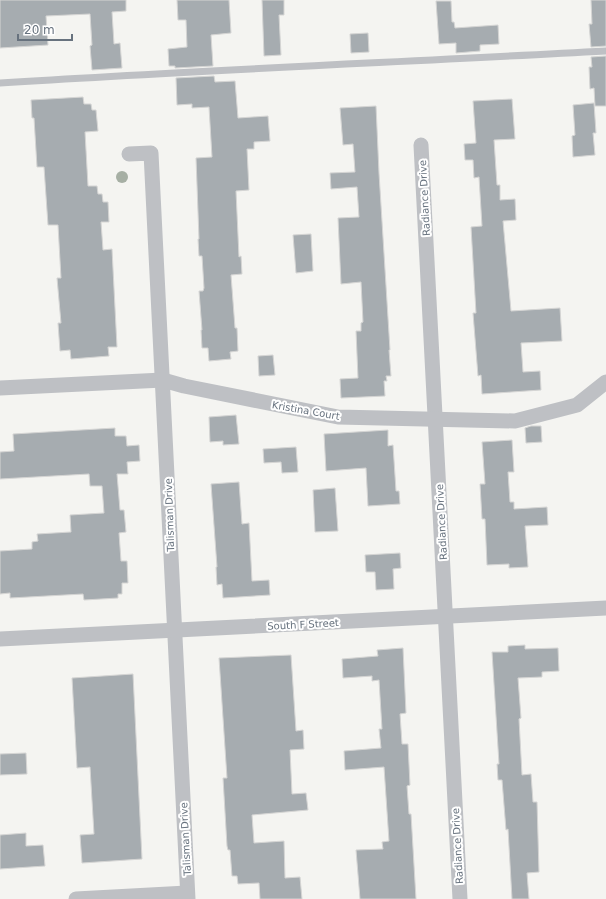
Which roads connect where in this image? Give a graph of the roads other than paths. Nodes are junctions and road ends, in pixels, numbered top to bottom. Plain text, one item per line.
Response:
1 (606, 51) edge
2 (0, 83) edge
3 (421, 145) dead end
4 (129, 154) dead end
5 (163, 380) junction
6 (606, 382) edge
7 (0, 388) edge
8 (435, 420) junction
9 (606, 608) edge
10 (445, 616) junction
11 (174, 630) junction
12 (0, 639) edge
13 (187, 896) edge
14 (76, 899) edge
15 (460, 899) edge

1 - 2 lane
3 - 8 street, Radiance Drive
4 - 5 street, Talisman Drive
5 - 7 street, Kristina Court
5 - 8 street, Kristina Court
5 - 11 street, Talisman Drive
6 - 8 street, Kristina Court
8 - 10 street, Radiance Drive
9 - 10 street, South F Street
10 - 11 street, South F Street
10 - 15 street, Radiance Drive
11 - 12 street, South F Street
11 - 13 street, Talisman Drive
13 - 14 street

